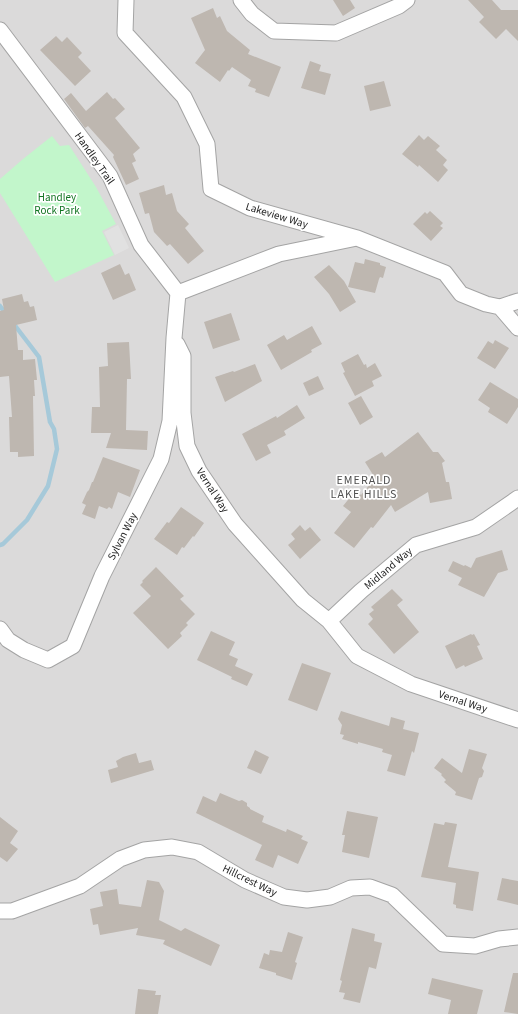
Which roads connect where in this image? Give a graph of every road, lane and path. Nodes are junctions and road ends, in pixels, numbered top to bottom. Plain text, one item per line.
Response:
1 (126, 0) edge
2 (241, 0) edge
3 (407, 0) edge
4 (0, 30) edge
5 (357, 238) junction
6 (178, 293) junction
7 (518, 301) edge
8 (500, 307) junction
9 (518, 328) edge
10 (174, 338) junction
11 (518, 498) edge
12 (329, 621) junction
13 (0, 629) edge
14 (518, 720) edge
15 (0, 911) edge
16 (518, 937) edge

1 - 5 street, Lakeview Way
2 - 3 street
4 - 6 street, Handley Trail
5 - 6 street
5 - 8 street, Lakeview Way
6 - 10 street
7 - 8 street
8 - 9 street
10 - 12 street, Vernal Way
10 - 13 street, Sylvan Way
11 - 12 street, Midland Way
12 - 14 street, Vernal Way
15 - 16 street, Hillcrest Way

